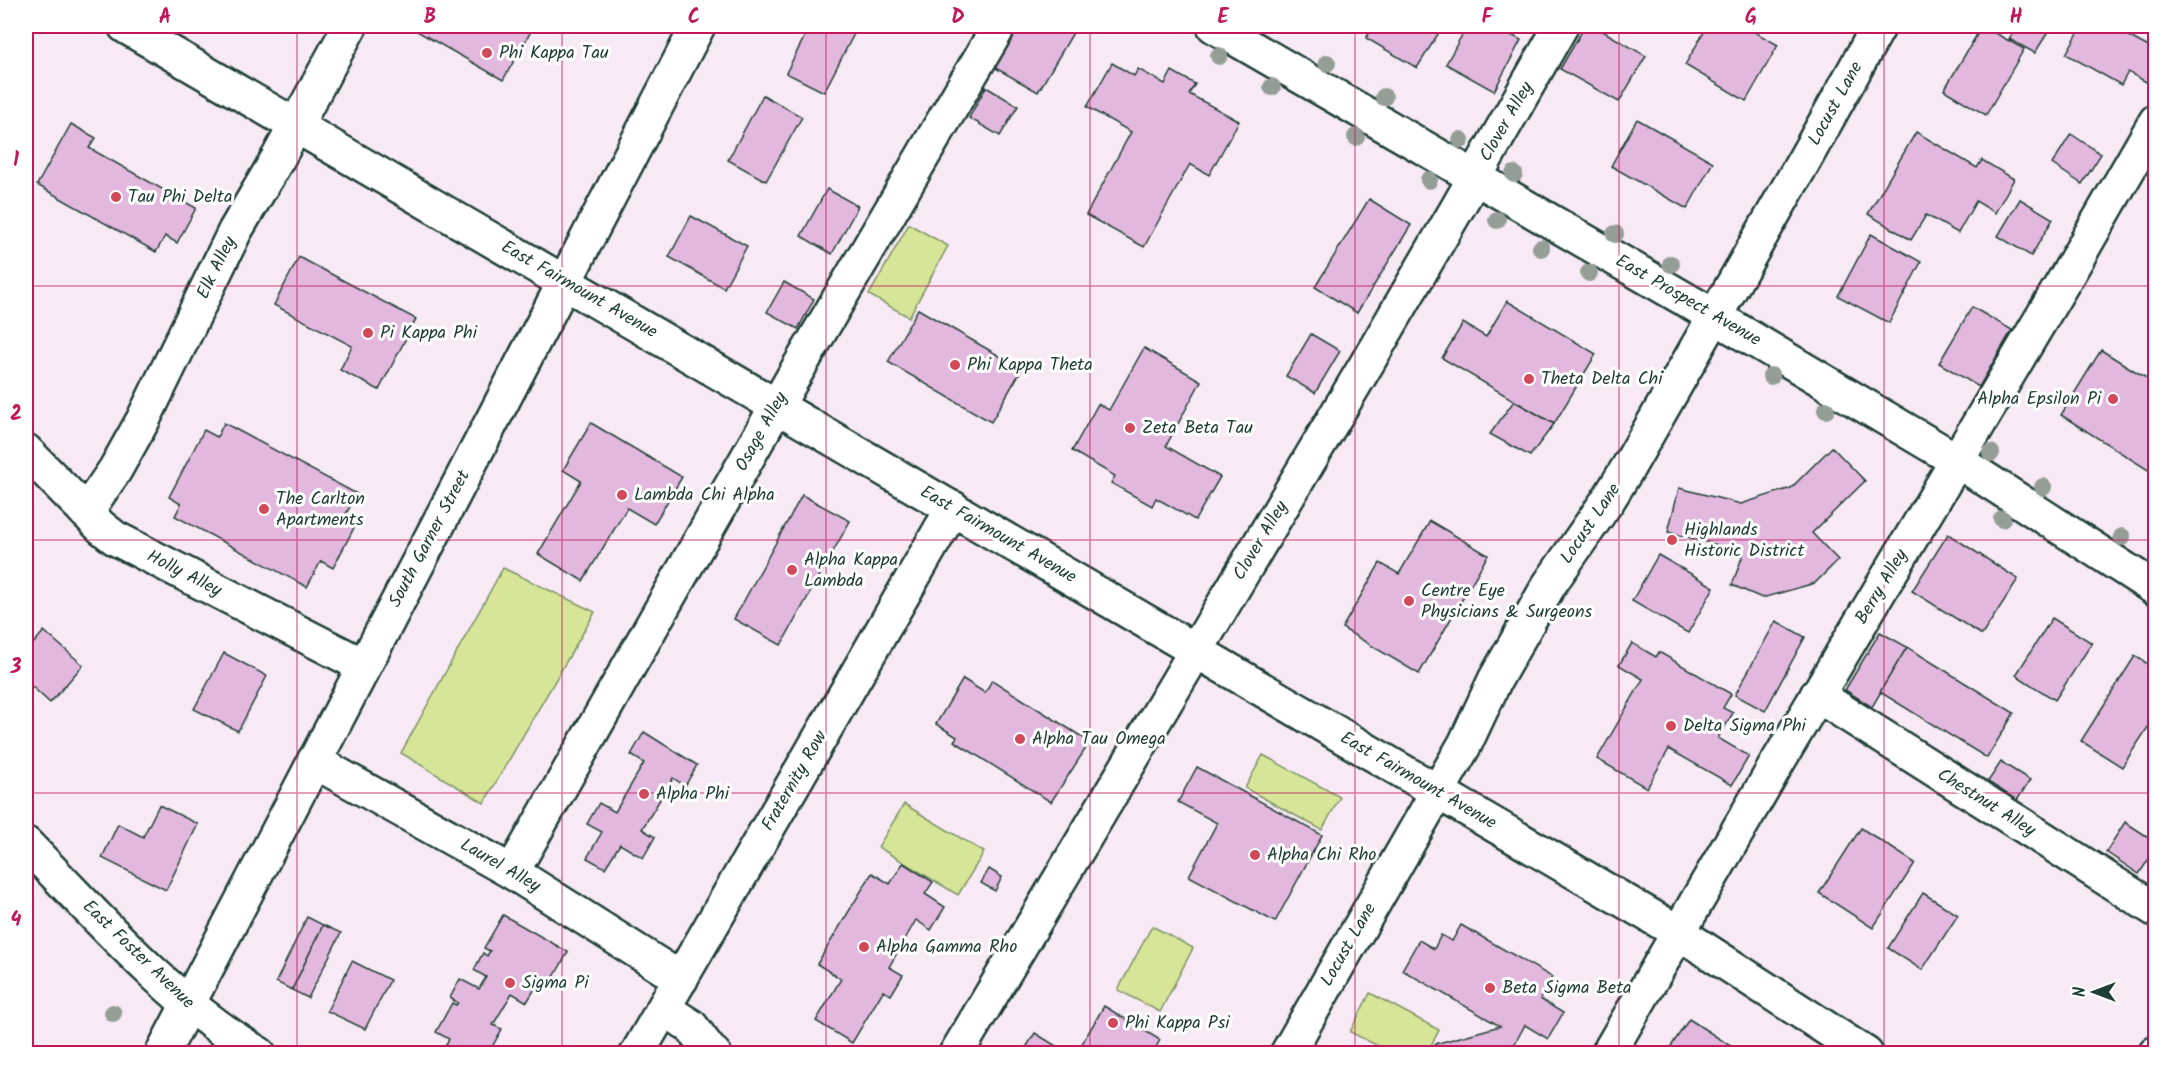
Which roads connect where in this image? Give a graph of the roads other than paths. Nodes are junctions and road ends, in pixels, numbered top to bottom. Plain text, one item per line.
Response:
1 (125, 26) edge
2 (350, 26) edge
3 (698, 26) edge
4 (999, 26) edge
5 (1214, 26) edge
6 (1561, 26) edge
7 (1879, 26) edge
8 (2156, 121) edge
9 (295, 125) junction
10 (1476, 177) junction
11 (565, 282) junction
12 (1714, 316) junction
13 (777, 405) junction
14 (26, 451) edge
15 (1956, 460) junction
16 (953, 508) junction
17 (86, 512) junction
18 (2156, 589) edge
19 (1195, 651) junction
20 (364, 666) junction
21 (1817, 695) junction
22 (314, 761) junction
23 (1436, 792) junction
24 (26, 844) edge
25 (512, 872) junction
26 (2156, 910) edge
27 (1678, 932) junction
28 (681, 979) junction
29 (187, 1004) junction
30 (664, 1009) junction
31 (162, 1053) edge
32 (259, 1053) edge
33 (637, 1053) edge
34 (714, 1053) edge
35 (956, 1053) edge
36 (1287, 1053) edge
37 (1608, 1053) edge
38 (1866, 1053) edge

1 - 9 street, East Fairmount Avenue
2 - 9 street, Elk Alley
3 - 11 street, South Garner Street
4 - 13 street, Osage Alley
5 - 10 street, East Prospect Avenue
6 - 10 street, Clover Alley
7 - 12 street, Locust Lane
8 - 15 street, Berry Alley
9 - 11 street, East Fairmount Avenue
9 - 17 street, Elk Alley
10 - 12 street, East Prospect Avenue
10 - 19 street, Clover Alley
11 - 13 street, East Fairmount Avenue
11 - 20 street, South Garner Street
12 - 15 street, East Prospect Avenue
12 - 23 street, Locust Lane
13 - 16 street, East Fairmount Avenue
13 - 25 street, Osage Alley
14 - 17 street, Holly Alley
15 - 18 street, East Prospect Avenue
15 - 21 street, Berry Alley
16 - 19 street, East Fairmount Avenue
16 - 28 street, Fraternity Row
17 - 20 street, Holly Alley
19 - 23 street, East Fairmount Avenue
19 - 35 street, Clover Alley
20 - 22 street, South Garner Street
21 - 26 street, Chestnut Alley
21 - 27 street, Berry Alley
22 - 25 street, Laurel Alley
22 - 29 street, South Garner Street
23 - 27 street, East Fairmount Avenue
23 - 36 street, Locust Lane
24 - 29 street, East Foster Avenue
25 - 28 street, Laurel Alley
27 - 37 street, Berry Alley
27 - 38 street, East Fairmount Avenue
28 - 30 street, Fraternity Row
29 - 31 street, South Garner Street
29 - 32 street, East Foster Avenue
30 - 33 street, Fraternity Row
30 - 34 street

